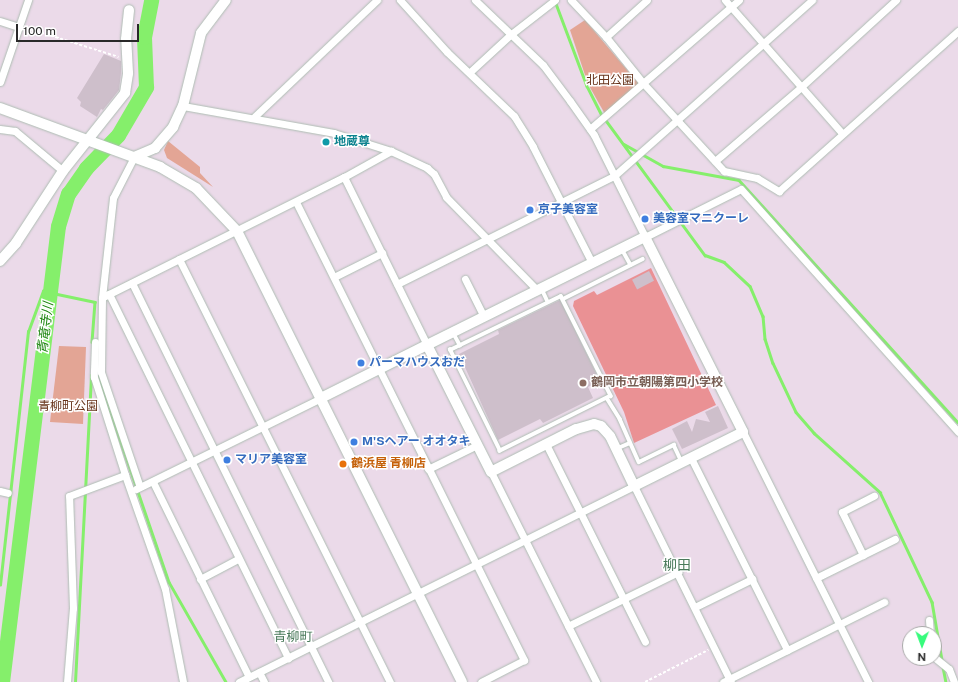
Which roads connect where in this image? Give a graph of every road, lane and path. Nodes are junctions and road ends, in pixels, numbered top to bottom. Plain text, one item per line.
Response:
1 (28, 0) edge
2 (226, 0) edge
3 (377, 0) edge
4 (400, 0) edge
5 (475, 0) edge
6 (555, 0) edge
7 (571, 0) edge
8 (647, 0) edge
9 (725, 0) edge
10 (739, 0) edge
11 (812, 0) edge
12 (896, 0) edge
13 (731, 7) junction
14 (129, 10) dead end
15 (0, 21) edge
16 (19, 26) junction
17 (958, 31) edge
18 (510, 35) junction
19 (606, 37) junction
20 (763, 43) junction
21 (126, 59) junction
22 (470, 72) junction
23 (0, 82) edge
24 (643, 84) junction
25 (801, 87) junction
26 (183, 106) junction
27 (0, 108) edge
28 (254, 118) junction
29 (676, 118) junction
30 (0, 129) edge
31 (590, 129) junction
32 (842, 134) junction
33 (88, 140) junction
34 (391, 151) junction
35 (134, 157) junction
36 (715, 160) junction
37 (63, 171) junction
38 (614, 176) junction
39 (344, 177) junction
40 (296, 202) junction
41 (561, 203) junction
42 (237, 231) junction
43 (645, 237) junction
44 (486, 239) junction
45 (622, 248) junction
46 (382, 254) junction
47 (179, 259) junction
48 (643, 259) dead end
49 (0, 261) edge
50 (592, 263) junction
51 (631, 266) junction
52 (334, 277) junction
53 (465, 279) dead end
54 (132, 284) junction
55 (397, 284) junction
56 (539, 289) junction
57 (109, 294) junction
58 (102, 298) junction
59 (563, 299) junction
60 (548, 302) junction
61 (484, 317) junction
62 (453, 332) junction
63 (95, 342) dead end
64 (427, 345) junction
65 (460, 345) junction
66 (378, 370) junction
67 (321, 398) junction
68 (607, 398) junction
69 (263, 426) junction
70 (743, 432) junction
71 (958, 432) edge
72 (630, 443) junction
73 (546, 444) junction
74 (477, 445) junction
75 (616, 449) junction
76 (213, 452) junction
77 (687, 460) junction
78 (191, 464) junction
79 (428, 470) junction
80 (491, 472) junction
81 (125, 475) junction
82 (153, 482) junction
83 (634, 486) junction
84 (140, 487) junction
85 (0, 491) edge
86 (131, 492) junction
87 (8, 493) dead end
88 (874, 496) dead end
89 (580, 513) junction
90 (895, 539) dead end
91 (525, 540) junction
92 (864, 555) junction
93 (238, 559) junction
94 (476, 565) junction
95 (678, 572) junction
96 (816, 578) junction
97 (200, 579) junction
98 (752, 579) junction
99 (418, 593) junction
100 (623, 599) junction
101 (884, 602) dead end
102 (695, 607) junction
103 (929, 620) dead end
104 (360, 622) junction
105 (839, 624) junction
106 (568, 626) junction
107 (929, 626) edge
108 (645, 642) dead end
109 (715, 646) junction
110 (310, 647) junction
111 (788, 650) junction
112 (288, 658) junction
113 (942, 663) edge
114 (259, 672) junction
115 (249, 677) junction
116 (728, 681) edge
117 (67, 682) edge
118 (183, 682) edge
119 (239, 682) edge
120 (264, 682) edge
121 (328, 682) edge
122 (390, 682) edge
123 (462, 682) edge
124 (481, 682) edge
125 (596, 682) edge
126 (645, 682) edge
127 (868, 682) edge
128 (954, 682) edge

1 - 16 street
2 - 26 street
3 - 28 street
4 - 22 street
5 - 18 street
6 - 18 street
7 - 19 street
8 - 19 street
9 - 13 street
10 - 13 street
11 - 20 street
12 - 25 street
13 - 20 street
13 - 24 street
14 - 21 street
15 - 16 street
16 - 21 path
16 - 23 street
17 - 32 street
18 - 22 street
18 - 31 street
19 - 24 street
20 - 25 street
20 - 29 street
21 - 33 street
22 - 41 street
24 - 29 street
24 - 31 street
25 - 32 street
25 - 36 street
26 - 28 street
26 - 35 street
27 - 33 street
28 - 34 street
29 - 36 street
29 - 38 street
30 - 37 street
31 - 38 street
32 - 36 street
33 - 35 street
33 - 37 street
34 - 39 street
34 - 44 street
35 - 42 street
35 - 58 street
37 - 49 street
38 - 41 street
38 - 43 street
39 - 40 street
39 - 46 street
40 - 42 street
40 - 52 street
41 - 44 street
41 - 50 street
42 - 47 street
42 - 67 street
43 - 45 street
43 - 70 street
43 - 71 street
44 - 55 street
44 - 56 street
45 - 50 street
45 - 51 lane
46 - 52 street
46 - 55 street
47 - 54 street
47 - 69 street
48 - 51 lane
50 - 56 street
51 - 59 lane
52 - 66 street
53 - 61 street
54 - 57 street
54 - 76 street
55 - 64 street
56 - 60 lane
56 - 61 street
57 - 58 street
57 - 78 street
58 - 84 street
59 - 60 lane
59 - 68 lane
60 - 65 lane
61 - 62 street
62 - 64 street
62 - 65 lane
63 - 81 street
64 - 66 street
64 - 74 street
65 - 68 lane
66 - 67 street
66 - 79 street
67 - 69 street
67 - 99 street
68 - 72 lane
69 - 76 street
69 - 104 street
70 - 77 street
70 - 96 street
72 - 75 lane
72 - 77 lane
73 - 75 street
73 - 80 street
73 - 89 street
74 - 79 street
74 - 80 street
75 - 83 street
76 - 78 street
76 - 110 street
77 - 83 street
77 - 98 street
78 - 82 street
78 - 93 street
79 - 94 street
80 - 91 street
81 - 86 street
81 - 117 street
82 - 84 street
82 - 97 street
83 - 89 street
83 - 95 street
84 - 86 street
85 - 87 street
86 - 118 street
88 - 92 street
89 - 91 street
89 - 100 street
90 - 92 street
91 - 94 street
91 - 106 street
92 - 96 street
93 - 97 street
93 - 112 street
94 - 99 street
94 - 124 street
95 - 100 street
95 - 102 street
96 - 105 street
97 - 115 street
98 - 102 street
98 - 111 street
99 - 104 street
99 - 123 street
100 - 106 street
100 - 108 street
101 - 105 street
102 - 109 street
103 - 107 street
104 - 110 street
104 - 122 street
105 - 111 street
105 - 127 street
106 - 125 street
109 - 116 street
109 - 126 path
110 - 112 street
110 - 121 street
111 - 116 street
112 - 114 street
113 - 128 street
114 - 115 street
114 - 120 street
115 - 119 street

